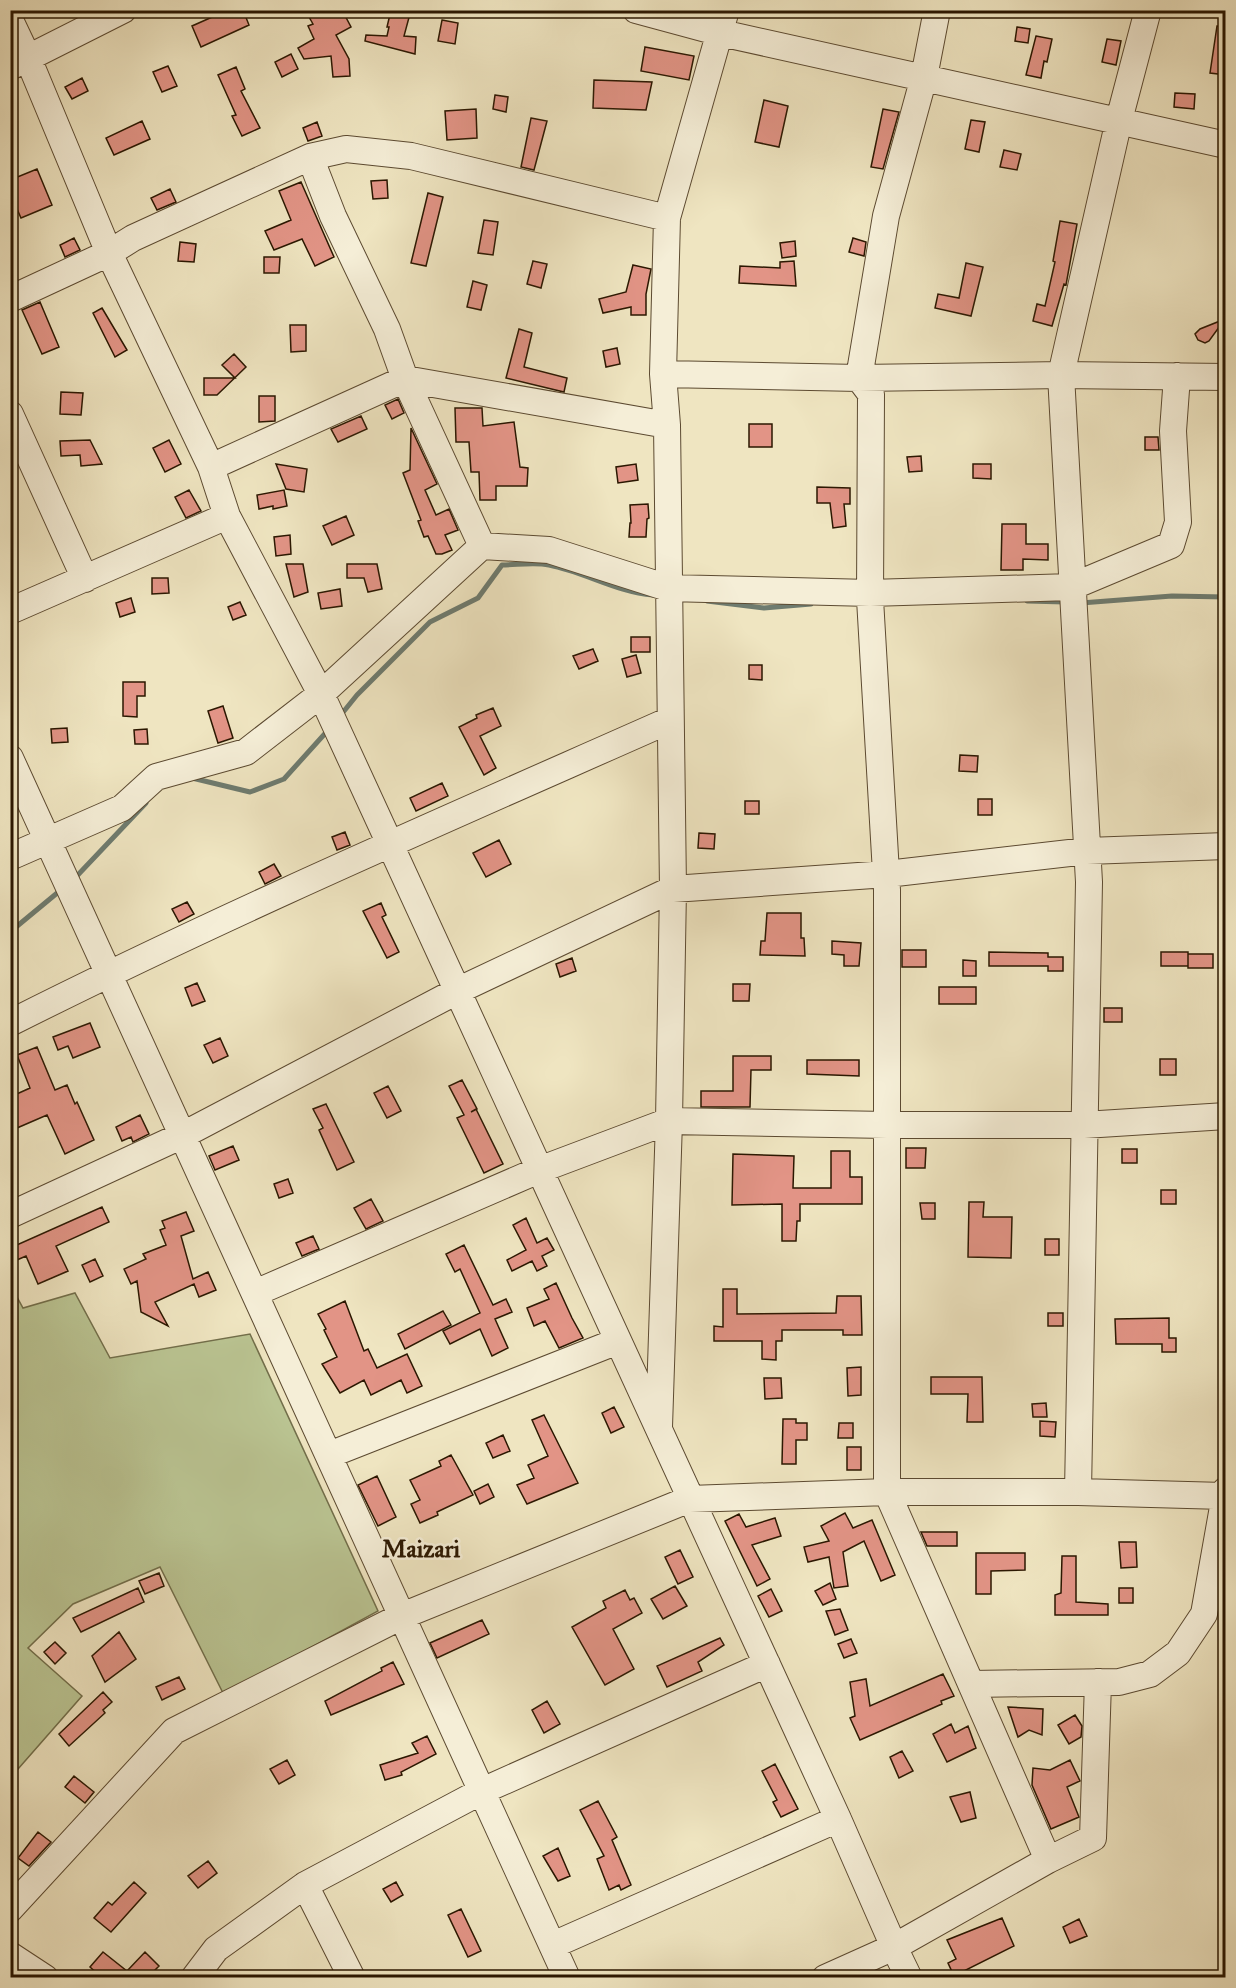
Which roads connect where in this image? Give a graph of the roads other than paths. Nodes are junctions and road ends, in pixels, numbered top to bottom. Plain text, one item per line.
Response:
1 (123, 10) edge
2 (636, 10) edge
3 (937, 10) edge
4 (1148, 10) edge
5 (10, 20) edge
6 (723, 22) edge
7 (19, 62) edge
8 (924, 77) junction
9 (1119, 120) junction
10 (1226, 145) edge
11 (310, 157) junction
12 (667, 218) junction
13 (109, 254) junction
14 (10, 299) edge
15 (663, 374) junction
16 (1060, 375) junction
17 (1177, 376) junction
18 (1226, 376) edge
19 (860, 378) junction
20 (405, 379) junction
21 (10, 414) edge
22 (667, 425) junction
23 (212, 467) junction
24 (227, 516) junction
25 (482, 546) junction
26 (85, 579) junction
27 (1071, 587) junction
28 (668, 588) junction
29 (870, 593) junction
30 (10, 611) edge
31 (321, 694) junction
32 (670, 720) junction
33 (10, 758) edge
34 (48, 840) junction
35 (390, 844) junction
36 (1226, 846) edge
37 (1087, 851) junction
38 (10, 857) edge
39 (887, 874) junction
40 (673, 889) junction
41 (109, 973) junction
42 (457, 991) junction
43 (10, 1023) edge
44 (1226, 1116) edge
45 (669, 1121) junction
46 (888, 1125) junction
47 (1084, 1125) junction
48 (183, 1135) junction
49 (539, 1170) junction
50 (10, 1215) edge
51 (255, 1293) junction
52 (618, 1341) junction
53 (659, 1431) junction
54 (329, 1455) junction
55 (888, 1492) junction
56 (1078, 1492) junction
57 (1225, 1493) edge
58 (690, 1499) junction
59 (402, 1616) junction
60 (767, 1664) junction
61 (1098, 1682) junction
62 (971, 1684) junction
63 (482, 1791) junction
64 (838, 1819) junction
65 (1048, 1860) junction
66 (305, 1885) junction
67 (10, 1909) edge
68 (553, 1945) junction
69 (894, 1947) junction
70 (10, 1955) edge
71 (45, 1977) edge
72 (194, 1977) edge
73 (352, 1977) edge
74 (567, 1977) edge
75 (825, 1977) edge
76 (909, 1977) edge

1 - 7 street
2 - 6 street
3 - 8 street
4 - 9 street
5 - 7 street
6 - 8 street
6 - 12 street
7 - 13 street
8 - 9 street
8 - 19 street
9 - 10 street
9 - 16 street
11 - 12 street
11 - 13 street
11 - 20 street
12 - 15 street
13 - 14 street
13 - 23 street
15 - 19 street
15 - 22 street
16 - 17 street
16 - 19 street
16 - 27 street
17 - 18 street
17 - 27 street
19 - 29 street
20 - 22 street
20 - 23 street
20 - 25 street
21 - 26 street
22 - 28 street
23 - 24 street
24 - 26 street
24 - 31 street
25 - 28 street
25 - 31 street
26 - 30 street
27 - 29 street
27 - 37 street
28 - 29 street
28 - 32 street
29 - 39 street
31 - 34 street
31 - 35 street
32 - 35 street
32 - 40 street
33 - 34 street
34 - 38 street
34 - 41 street
35 - 41 street
35 - 42 street
36 - 37 street
37 - 39 street
37 - 47 street
39 - 40 street
39 - 46 street
40 - 42 street
40 - 45 street
41 - 43 street
41 - 48 street
42 - 48 street
42 - 49 street
44 - 47 street
45 - 46 street
45 - 49 street
45 - 53 street
46 - 47 street
46 - 55 street
47 - 56 street
48 - 50 street
48 - 51 street
49 - 51 street
49 - 52 street
51 - 54 street
52 - 53 street
52 - 54 street
53 - 58 street
54 - 59 street
55 - 56 street
55 - 58 street
55 - 62 street
56 - 57 street
57 - 61 street
58 - 59 street
58 - 60 street
59 - 63 street
59 - 67 street
60 - 63 street
60 - 64 street
61 - 62 street
61 - 65 street
62 - 65 street
63 - 66 street
63 - 68 street
64 - 68 street
64 - 69 street
65 - 69 street
66 - 72 street
66 - 73 street
68 - 74 street
69 - 75 street
69 - 76 street
70 - 71 street

